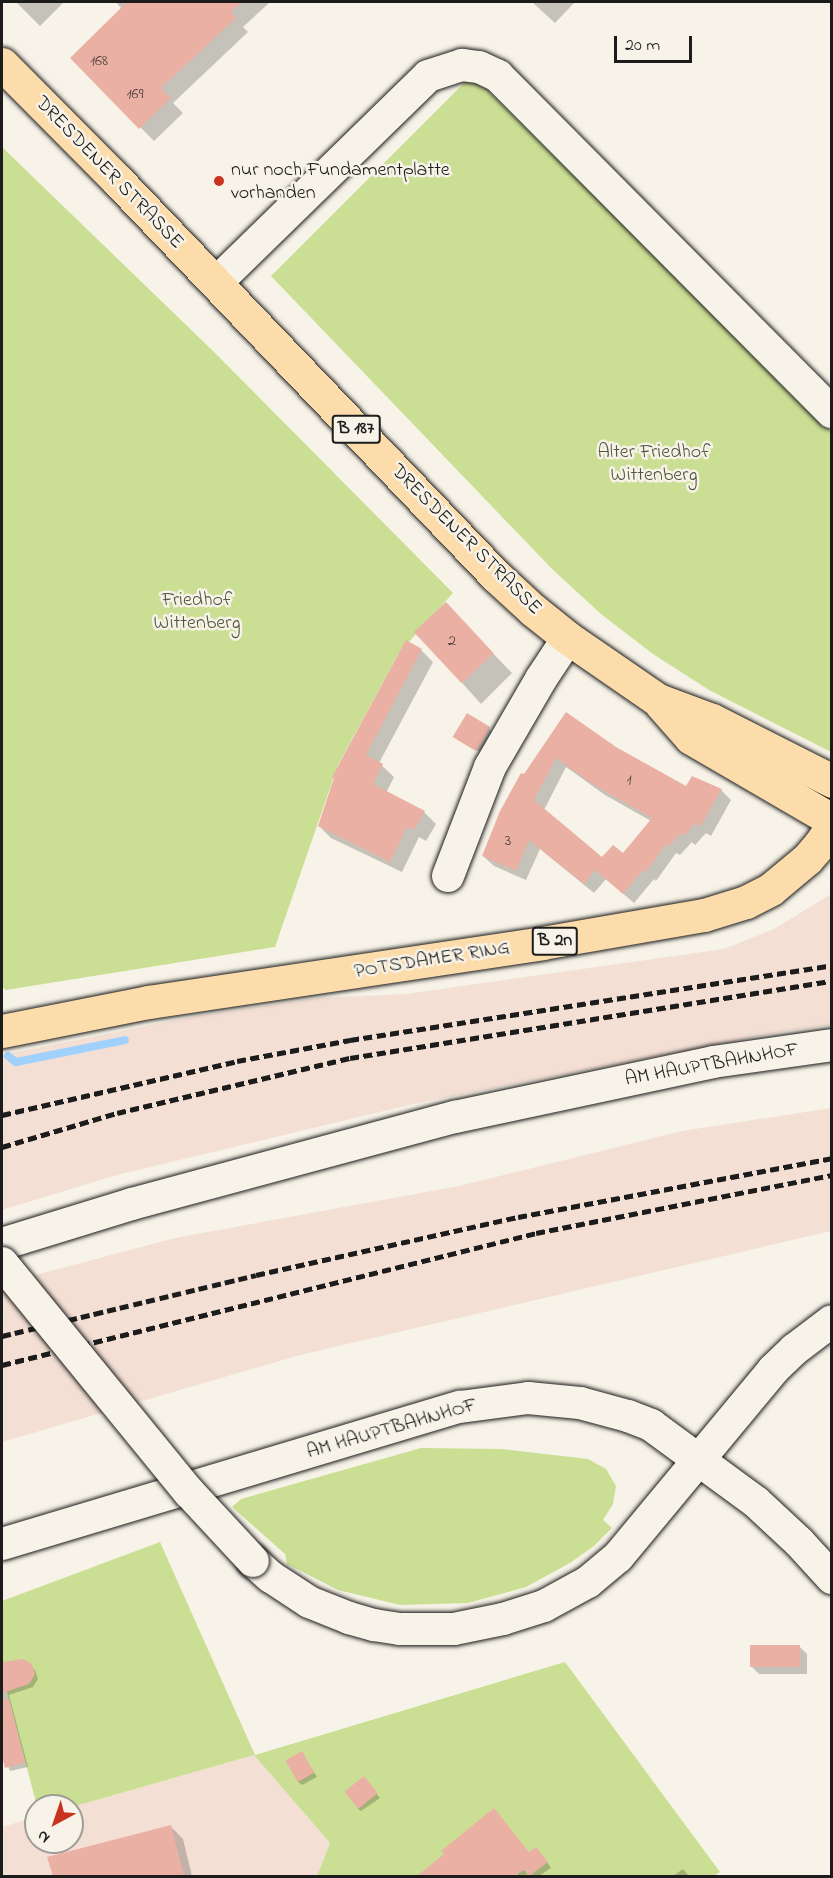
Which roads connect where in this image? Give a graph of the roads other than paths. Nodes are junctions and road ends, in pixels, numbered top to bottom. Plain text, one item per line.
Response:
1 (2, 64) edge
2 (216, 283) junction
3 (831, 412) edge
4 (568, 638) junction
5 (658, 700) junction
6 (831, 781) edge
7 (831, 820) edge
8 (831, 826) edge
9 (448, 876) dead end
10 (2, 1031) edge
11 (831, 1045) edge
12 (2, 1244) edge
13 (2, 1263) edge
14 (831, 1321) edge
15 (699, 1457) junction
16 (2, 1545) edge
17 (831, 1578) edge

1 - 2 main road, DRESDENER STRASSE / B 187
2 - 3 street
2 - 4 main road, DRESDENER STRASSE / B 187
4 - 5 main road, DRESDENER STRASSE / B 187
4 - 9 street
5 - 6 main road, B 187
5 - 7 main road, B 187
8 - 10 main road, POTSDAMER RING / B 2n
11 - 12 street, AM HAUPTBAHNHOF
13 - 15 street, bridge
14 - 15 street
15 - 16 street, AM HAUPTBAHNHOF
15 - 17 street, AM HAUPTBAHNHOF

